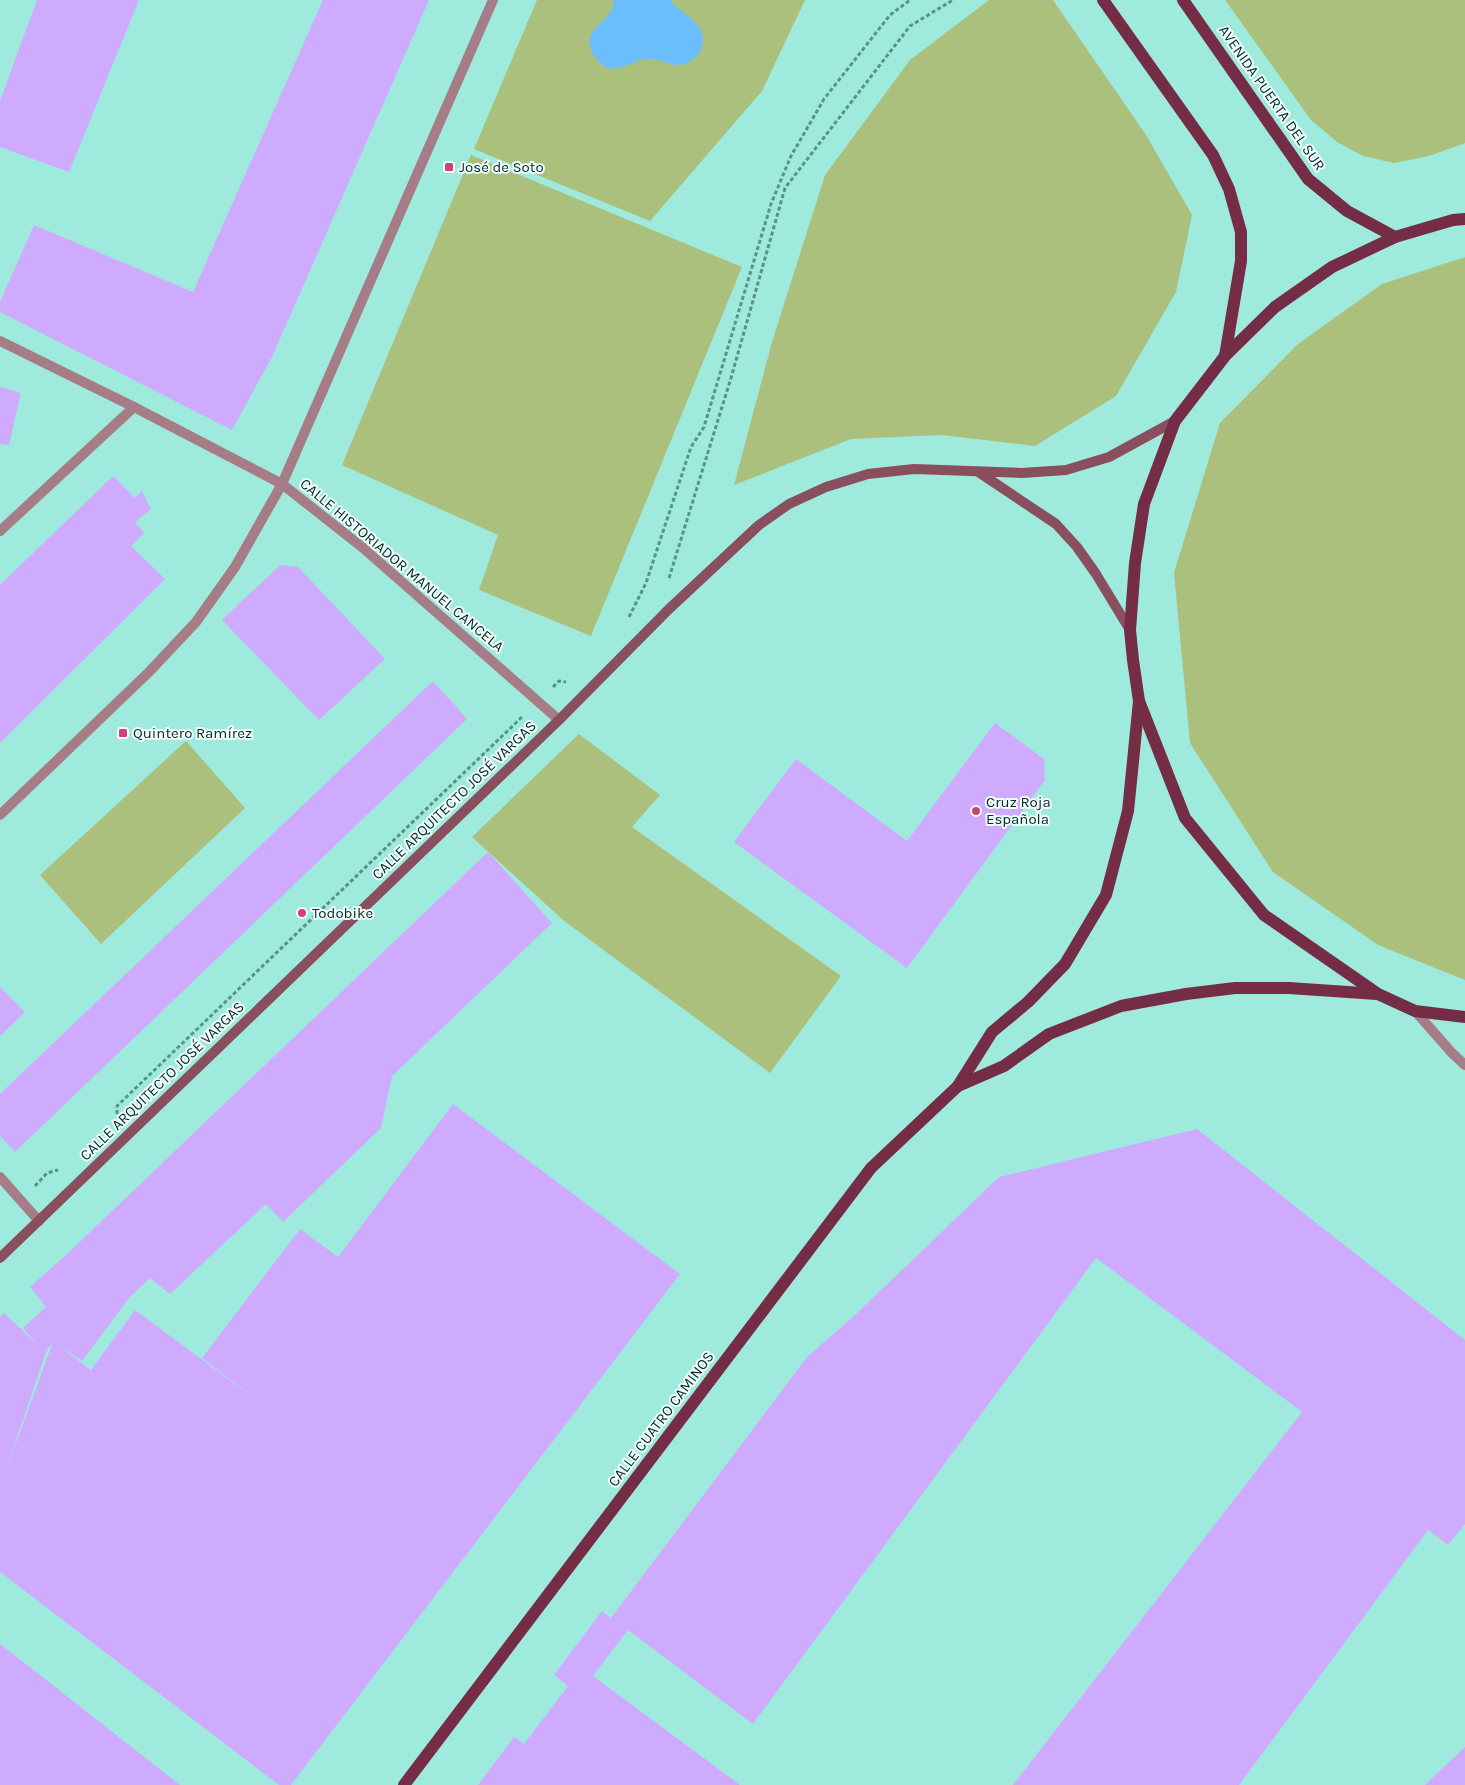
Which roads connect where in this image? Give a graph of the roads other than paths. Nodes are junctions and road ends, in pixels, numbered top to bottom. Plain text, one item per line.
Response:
1 (493, 0) edge
2 (1103, 0) edge
3 (1183, 0) edge
4 (1465, 212) edge
5 (1459, 220) edge
6 (1394, 237) junction
7 (0, 341) edge
8 (1226, 356) junction
9 (134, 407) junction
10 (1175, 421) junction
11 (979, 473) junction
12 (282, 484) junction
13 (0, 531) edge
14 (1130, 630) junction
15 (1140, 701) junction
16 (559, 720) junction
17 (0, 815) edge
18 (1378, 994) junction
19 (1416, 1011) junction
20 (1465, 1017) edge
21 (1465, 1065) edge
22 (958, 1086) junction
23 (0, 1177) edge
24 (39, 1221) junction
25 (0, 1258) edge
26 (404, 1785) edge

1 - 12 street
2 - 8 main road
3 - 6 main road, AVENIDA PUERTA DEL SUR
4 - 5 street
5 - 6 main road
6 - 8 main road
7 - 9 street, CALLE HISTORIADOR MANUEL CANCELA
8 - 10 main road
9 - 12 street, CALLE HISTORIADOR MANUEL CANCELA
9 - 13 street
10 - 11 street, CALLE ARQUITECTO JOSÉ VARGAS
10 - 14 main road
11 - 14 street, CALLE ARQUITECTO JOSÉ VARGAS
11 - 16 street, CALLE ARQUITECTO JOSÉ VARGAS
12 - 16 street, CALLE HISTORIADOR MANUEL CANCELA
12 - 17 street
14 - 15 main road
15 - 18 main road
15 - 22 main road, CALLE CUATRO CAMINOS
16 - 24 street, CALLE ARQUITECTO JOSÉ VARGAS
18 - 19 main road
18 - 22 main road, CALLE CUATRO CAMINOS
19 - 20 main road
19 - 21 street
22 - 26 main road, CALLE CUATRO CAMINOS
23 - 24 street
24 - 25 street, CALLE ARQUITECTO JOSÉ VARGAS

